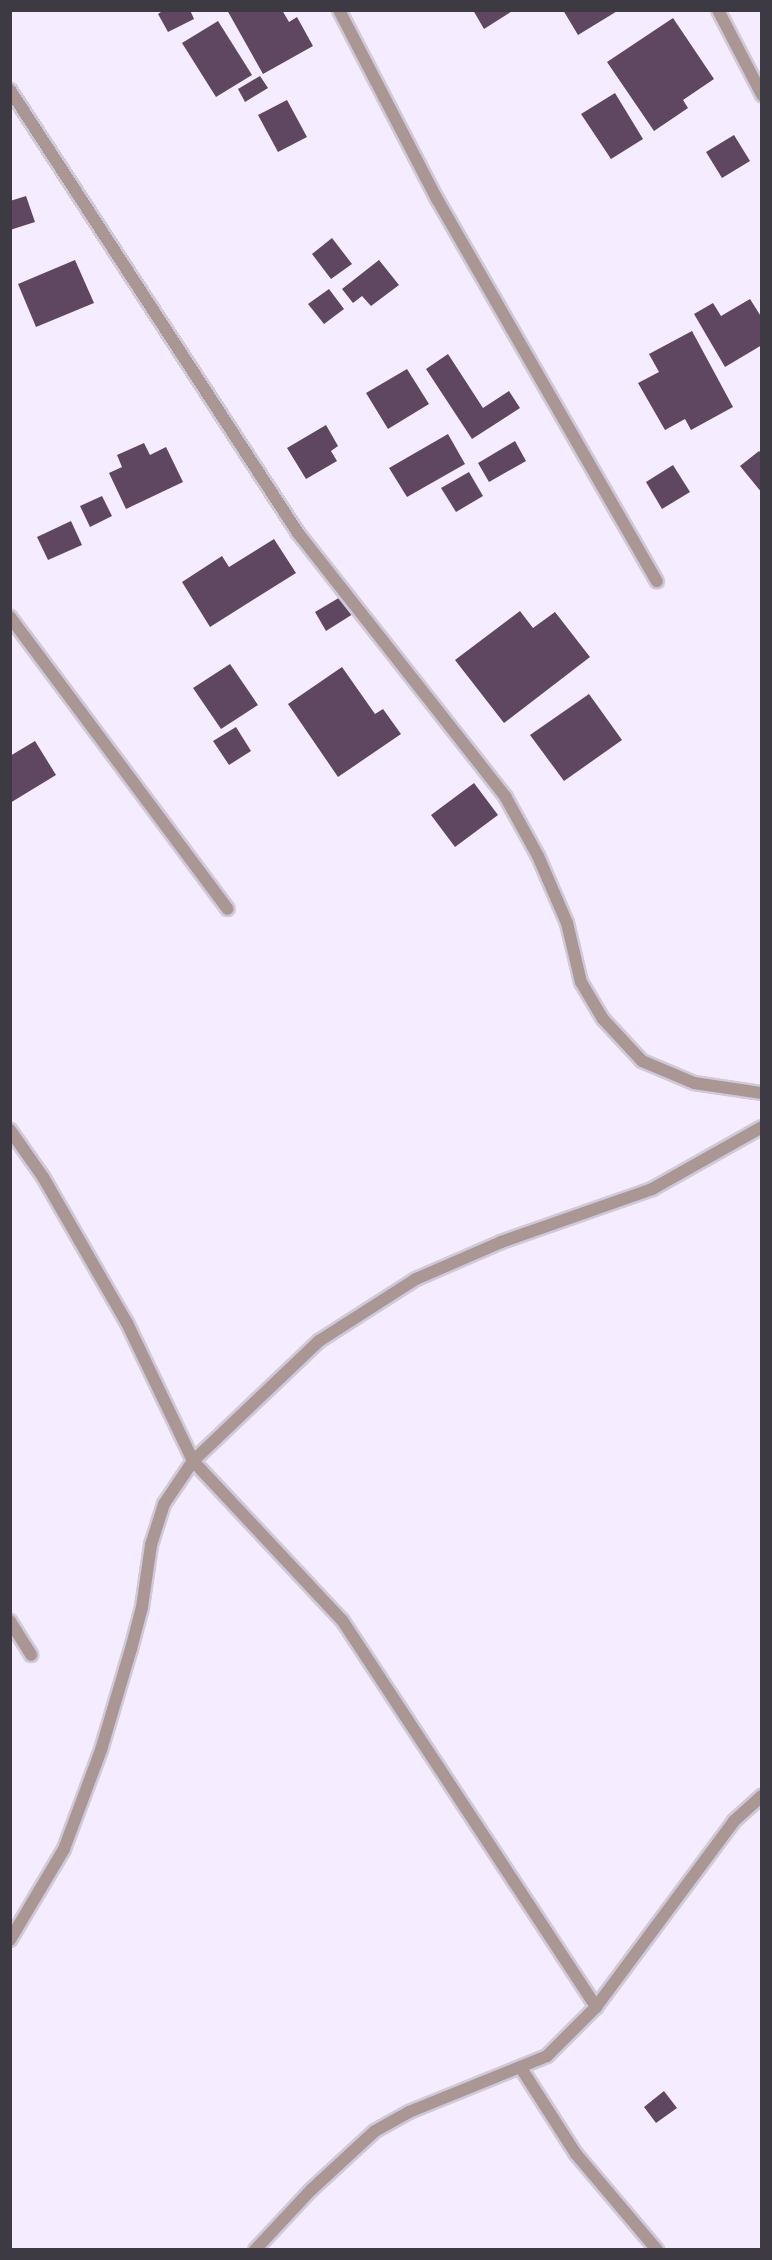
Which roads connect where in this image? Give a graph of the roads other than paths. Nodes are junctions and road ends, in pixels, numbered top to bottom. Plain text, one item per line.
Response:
1 (339, 10) edge
2 (718, 10) edge
3 (10, 90) edge
4 (762, 94) edge
5 (657, 581) dead end
6 (10, 617) edge
7 (228, 909) dead end
8 (762, 1093) edge
9 (762, 1127) edge
10 (10, 1130) edge
11 (193, 1461) junction
12 (10, 1621) edge
13 (31, 1654) dead end
14 (762, 1796) edge
15 (10, 1940) edge
16 (596, 2007) junction
17 (521, 2068) junction
18 (255, 2250) edge
19 (657, 2250) edge

1 - 5 street
2 - 4 street
3 - 8 street
6 - 7 street
9 - 11 street
10 - 11 street
11 - 15 street
11 - 16 street
12 - 13 street
14 - 16 street
16 - 17 street
17 - 18 street
17 - 19 street

